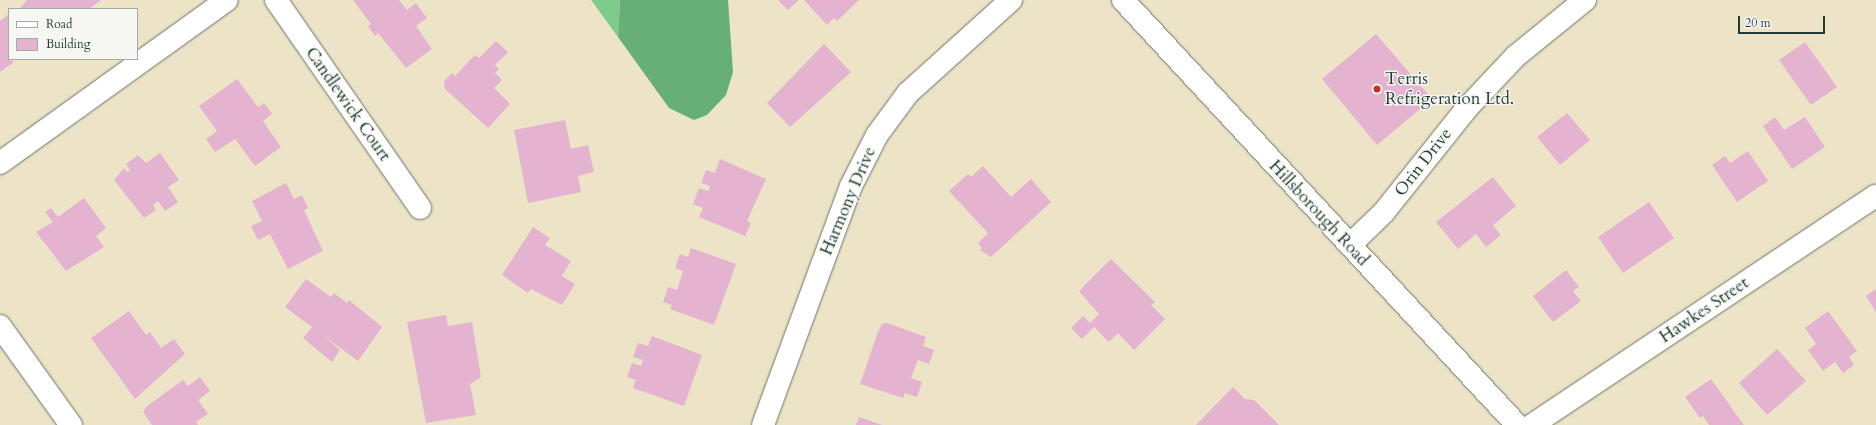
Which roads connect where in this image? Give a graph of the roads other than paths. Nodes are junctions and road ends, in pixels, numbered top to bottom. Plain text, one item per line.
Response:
1 (227, 0) edge
2 (276, 0) edge
3 (1010, 0) edge
4 (1122, 0) edge
5 (1585, 0) edge
6 (0, 163) edge
7 (1876, 196) edge
8 (420, 208) dead end
9 (1350, 245) junction
10 (0, 326) edge
11 (71, 425) edge
12 (763, 425) edge
13 (1517, 425) edge
14 (1532, 425) edge

1 - 6 street
2 - 8 street, Candlewick Court
3 - 12 street, Harmony Drive
4 - 9 street, Hillsborough Road
5 - 9 street, Orin Drive
7 - 14 street, Hawkes Street
9 - 13 street, Hillsborough Road
10 - 11 street

